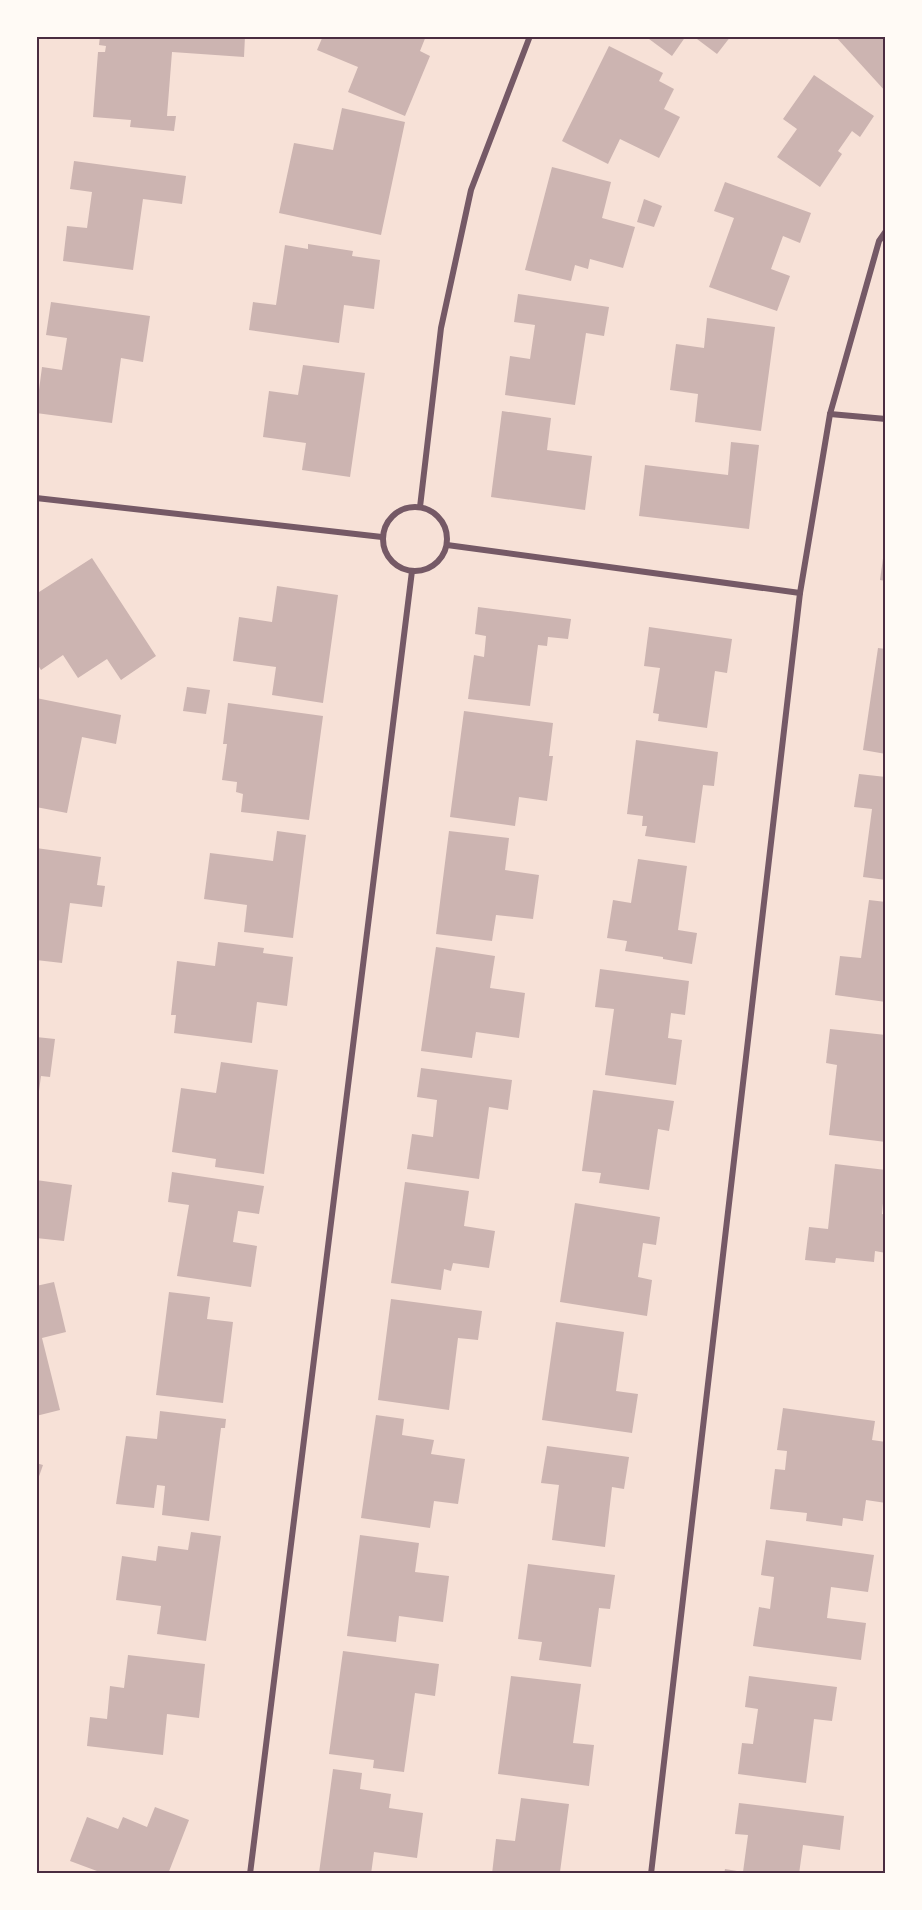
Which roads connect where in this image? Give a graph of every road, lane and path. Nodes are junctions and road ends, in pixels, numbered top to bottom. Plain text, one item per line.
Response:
1 (530, 37) edge
2 (886, 231) edge
3 (830, 414) junction
4 (886, 419) edge
5 (36, 498) edge
6 (420, 507) junction
7 (382, 537) junction
8 (447, 545) junction
9 (412, 571) junction
10 (800, 593) junction
11 (250, 1874) edge
12 (651, 1874) edge

1 - 6 street
2 - 3 street
3 - 4 street
3 - 10 street
5 - 7 street
6 - 7 street
6 - 8 street
7 - 9 street
8 - 9 street
8 - 10 street
9 - 11 street
10 - 12 street

